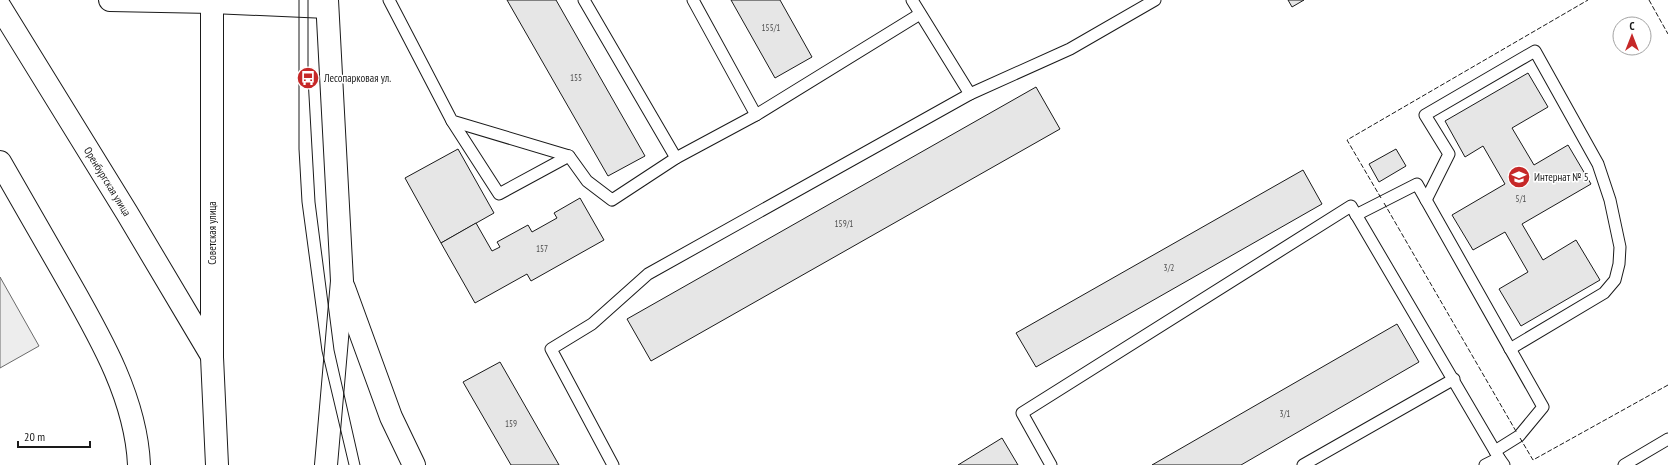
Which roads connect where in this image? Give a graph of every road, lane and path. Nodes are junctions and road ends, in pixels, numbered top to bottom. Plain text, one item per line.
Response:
1 (110, 0) edge
2 (389, 0) edge
3 (584, 0) edge
4 (693, 0) edge
5 (912, 0) edge
6 (1155, 0) edge
7 (212, 1) edge
8 (327, 3) edge
9 (0, 7) edge
10 (920, 14) junction
11 (970, 94) junction
12 (756, 115) junction
13 (452, 121) junction
14 (569, 156) junction
15 (676, 158) junction
16 (0, 162) edge
17 (1426, 200) junction
18 (1356, 215) junction
19 (342, 281) junction
20 (1510, 349) junction
21 (212, 357) junction
22 (1454, 380) junction
23 (1668, 439) edge
24 (1499, 458) edge
25 (139, 465) edge
26 (218, 465) edge
27 (326, 465) edge
28 (414, 465) edge
29 (612, 465) edge
30 (1051, 465) edge
31 (1303, 465) edge
32 (1485, 465) edge
33 (1624, 465) edge

1 - 7 main road
2 - 13 lane
3 - 15 lane
4 - 12 lane
5 - 10 lane
6 - 11 lane
7 - 8 main road
7 - 21 main road, Советская улица
8 - 19 main road
9 - 21 main road, Оренбургская улица
10 - 11 lane
10 - 12 lane
11 - 29 lane
12 - 15 lane
13 - 14 lane
13 - 14 lane
14 - 15 lane
16 - 25 main road
17 - 18 lane
17 - 20 lane
17 - 20 lane
18 - 22 lane
18 - 30 lane
19 - 27 main road
19 - 28 main road
20 - 24 lane
21 - 26 main road, Советская улица
22 - 24 lane
22 - 31 lane
23 - 33 lane
24 - 32 lane

